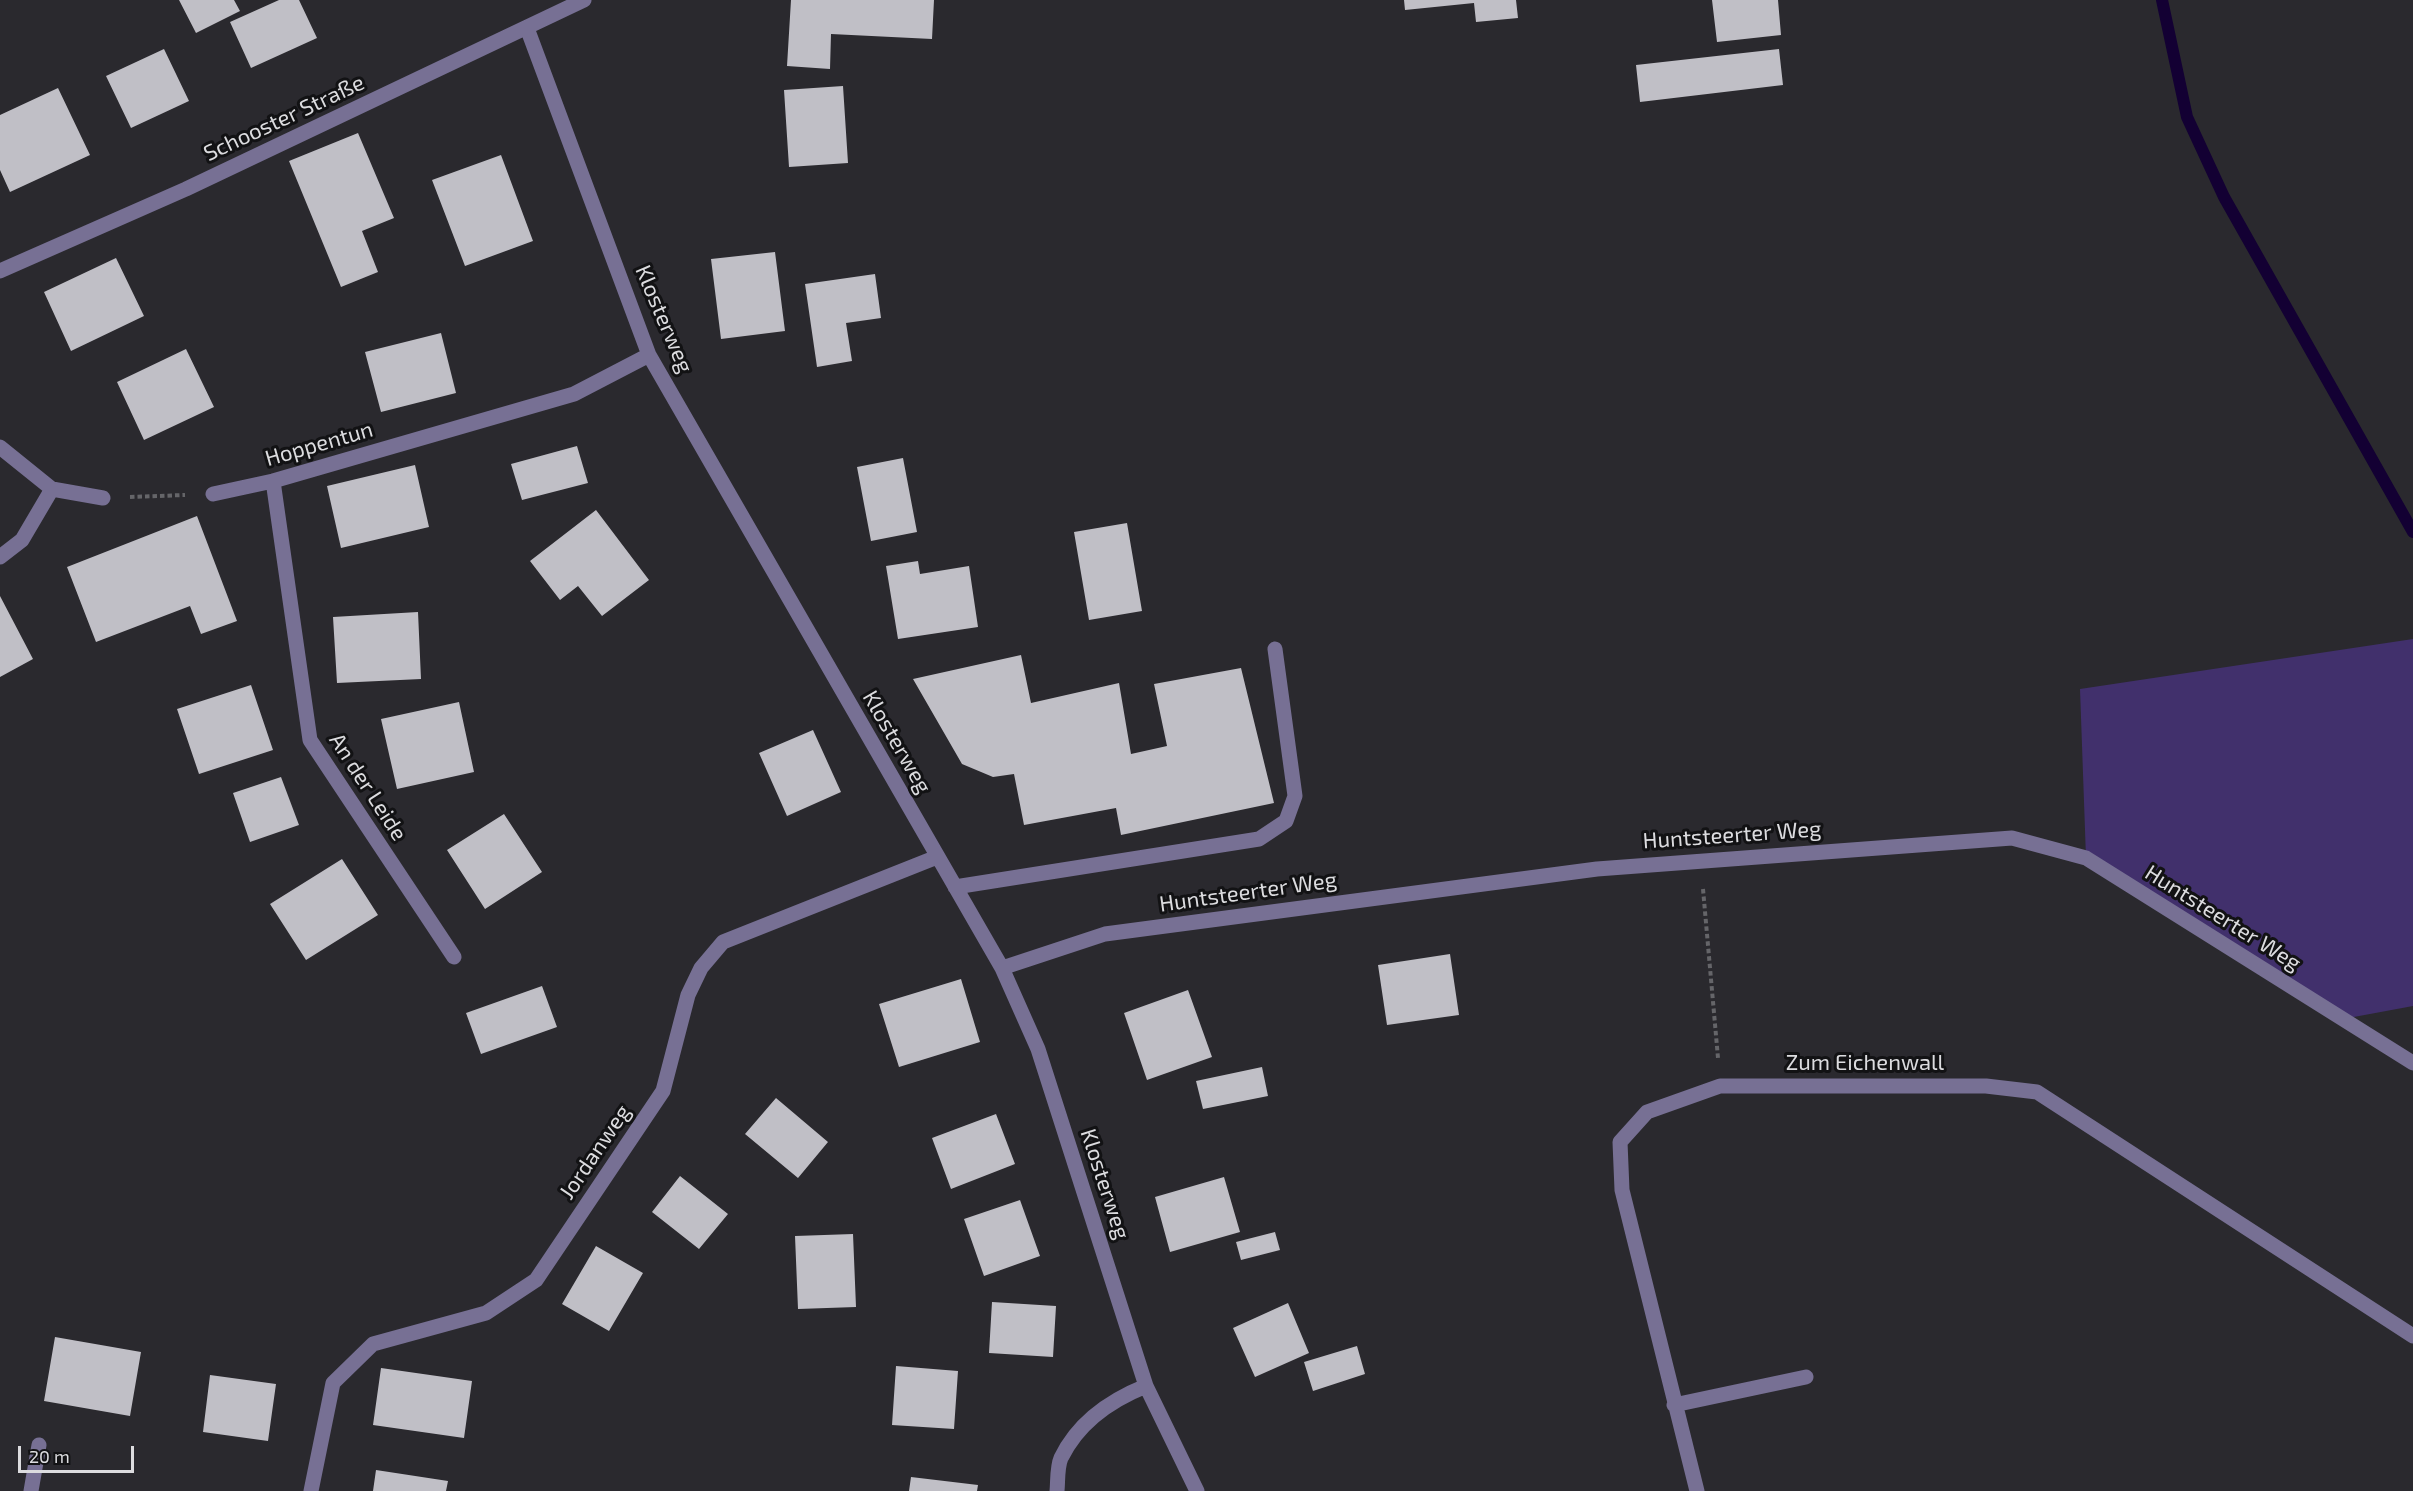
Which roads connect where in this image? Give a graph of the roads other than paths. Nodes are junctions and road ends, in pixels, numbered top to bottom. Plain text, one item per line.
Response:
1 (584, 0) edge
2 (527, 28) junction
3 (0, 271) edge
4 (649, 355) junction
5 (0, 447) edge
6 (273, 482) junction
7 (52, 489) junction
8 (213, 494) road end
9 (103, 498) road end
10 (0, 557) edge
11 (1275, 649) dead end
12 (937, 857) junction
13 (955, 887) junction
14 (454, 957) dead end
15 (1002, 968) junction
16 (2413, 1063) edge
17 (2413, 1336) edge
18 (1806, 1377) dead end
19 (1146, 1386) junction
20 (1674, 1405) junction
21 (39, 1445) dead end
22 (31, 1491) edge
23 (311, 1491) edge
24 (1057, 1491) edge
25 (1197, 1491) edge
26 (1697, 1491) edge

1 - 2 street, Schooster Straße
2 - 3 street, Schooster Straße
2 - 4 street, Klosterweg
4 - 6 street, Hoppentun
4 - 12 street, Klosterweg
5 - 7 street
6 - 8 street, Hoppentun
6 - 14 street, An der Leide
7 - 9 street
7 - 10 street
11 - 13 street
12 - 13 street, Klosterweg
12 - 23 street, Jordanweg
13 - 15 street, Klosterweg
15 - 16 street, Huntsteerter Weg
15 - 19 street, Klosterweg
17 - 20 street, Zum Eichenwall
18 - 20 street
19 - 24 street
19 - 25 street, Klosterweg
20 - 26 street, Zum Eichenwall
21 - 22 street

